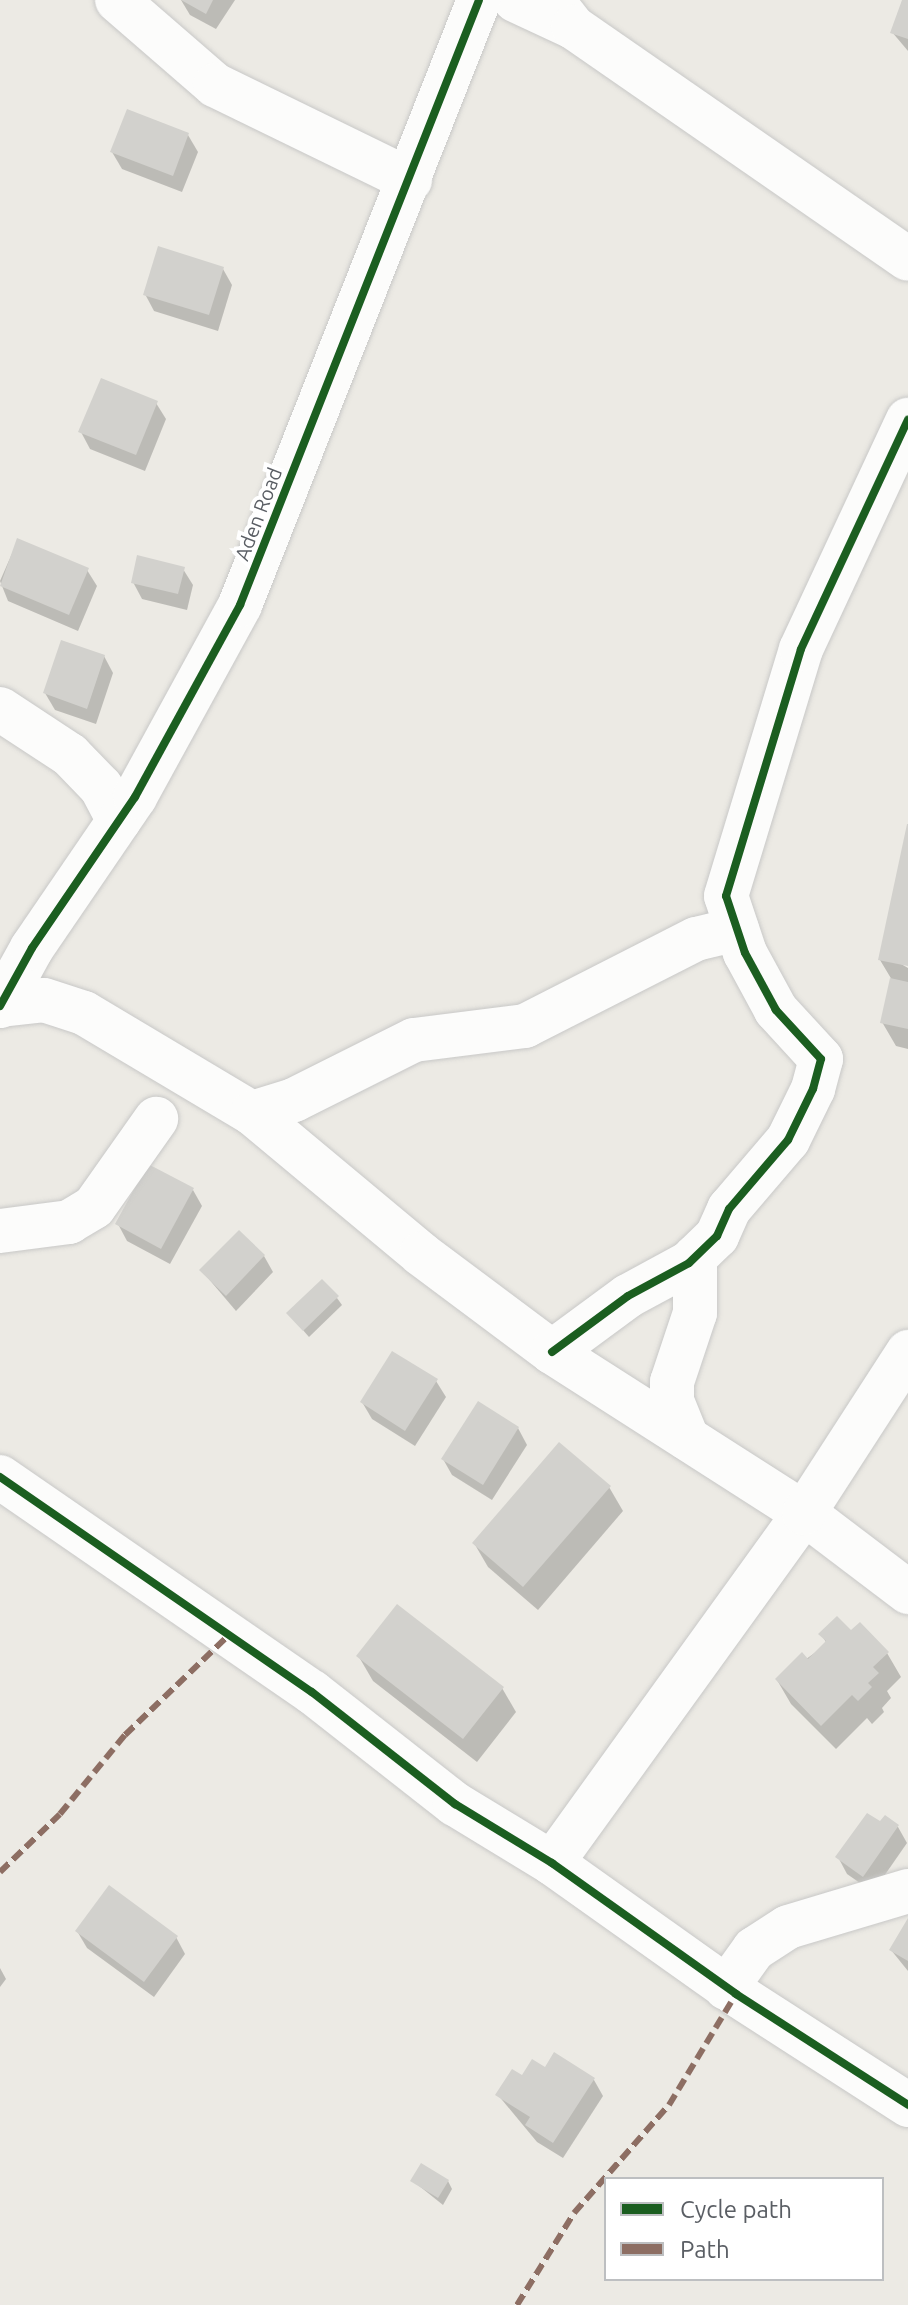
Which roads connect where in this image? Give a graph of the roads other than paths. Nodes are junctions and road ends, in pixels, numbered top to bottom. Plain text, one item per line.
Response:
1 (117, 0) edge
2 (492, 0) edge
3 (562, 14) edge
4 (410, 180) junction
5 (908, 259) edge
6 (908, 420) edge
7 (0, 709) edge
8 (119, 821) junction
9 (737, 929) junction
10 (0, 1005) edge
11 (252, 1113) junction
12 (156, 1119) dead end
13 (0, 1231) edge
14 (695, 1257) junction
15 (552, 1352) junction
16 (908, 1352) edge
17 (687, 1438) junction
18 (0, 1477) edge
19 (804, 1513) junction
20 (908, 1592) edge
21 (552, 1863) junction
22 (908, 1891) edge
23 (726, 1988) junction
24 (908, 2105) edge

1 - 4 street
2 - 3 street
2 - 4 street, Aden Road
3 - 5 street
4 - 8 street, Aden Road
6 - 9 street
7 - 8 street
8 - 10 street, Aden Road
9 - 11 street
9 - 14 street
10 - 11 street
11 - 15 street
12 - 13 street
14 - 15 street
14 - 17 street
15 - 17 street
16 - 19 street
17 - 19 street
18 - 21 street
19 - 20 street
19 - 21 street
21 - 23 street
22 - 23 street
23 - 24 street

